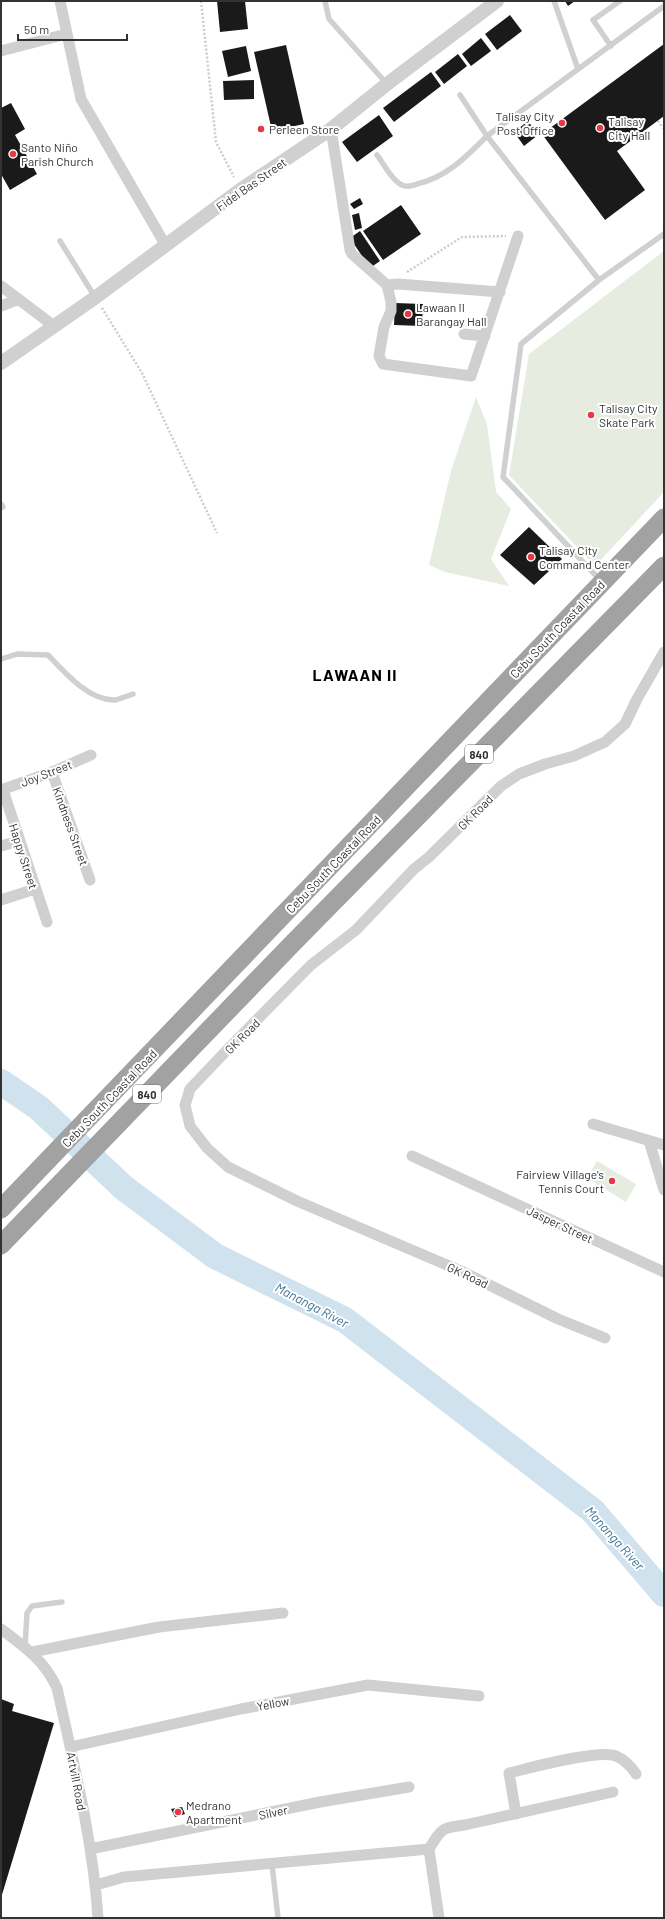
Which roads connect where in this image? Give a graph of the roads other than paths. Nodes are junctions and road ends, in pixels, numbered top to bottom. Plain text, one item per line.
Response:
1 (60, 1) edge
2 (325, 1) edge
3 (497, 1) edge
4 (554, 1) edge
5 (620, 1) edge
6 (664, 6) edge
7 (66, 34) junction
8 (611, 46) junction
9 (1, 51) edge
10 (578, 70) junction
11 (387, 84) junction
12 (460, 95) dead end
13 (331, 129) junction
14 (487, 136) junction
15 (377, 155) dead end
16 (664, 234) edge
17 (518, 236) road end
18 (60, 242) dead end
19 (166, 246) junction
20 (599, 280) junction
21 (1, 286) edge
22 (387, 286) junction
23 (500, 292) junction
24 (96, 297) junction
25 (19, 298) junction
26 (1, 306) edge
27 (54, 326) junction
28 (464, 334) dead end
29 (485, 336) junction
30 (1, 363) edge
31 (664, 518) edge
32 (664, 566) edge
33 (602, 582) junction
34 (664, 652) edge
35 (1, 659) edge
36 (133, 694) dead end
37 (92, 755) dead end
38 (52, 772) junction
39 (2, 790) edge
40 (19, 841) junction
41 (1, 846) edge
42 (90, 880) dead end
43 (36, 889) junction
44 (1, 900) edge
45 (47, 922) dead end
46 (593, 1124) dead end
47 (649, 1141) junction
48 (664, 1145) edge
49 (412, 1156) dead end
50 (664, 1190) edge
51 (1, 1209) edge
52 (1, 1245) edge
53 (664, 1272) edge
54 (605, 1338) dead end
55 (62, 1602) dead end
56 (283, 1613) dead end
57 (1, 1629) edge
58 (29, 1649) junction
59 (479, 1696) dead end
60 (70, 1747) junction
61 (636, 1774) dead end
62 (409, 1786) dead end
63 (613, 1792) dead end
64 (516, 1814) junction
65 (90, 1849) junction
66 (429, 1849) junction
67 (272, 1864) junction
68 (96, 1885) junction
69 (98, 1918) edge
70 (278, 1918) edge
71 (439, 1918) edge

1 - 7 street
2 - 11 lane
3 - 11 street, Fidel Bas Street
4 - 10 lane
5 - 8 lane
6 - 8 lane
7 - 9 street
7 - 19 street
8 - 10 lane
10 - 14 lane
11 - 13 street, Fidel Bas Street
12 - 14 lane
13 - 19 street, Fidel Bas Street
13 - 22 street
14 - 15 lane
14 - 20 lane
16 - 20 lane
17 - 23 street
18 - 24 lane
19 - 24 street, Fidel Bas Street
20 - 33 lane
21 - 25 street
22 - 23 street
22 - 29 street
23 - 29 street
24 - 27 street, Fidel Bas Street
25 - 26 street
25 - 27 street
27 - 30 street, Fidel Bas Street
28 - 29 street
31 - 33 highway, Cebu South Coastal Road / 840
32 - 52 highway, Cebu South Coastal Road / 840
33 - 51 highway, Cebu South Coastal Road / 840
34 - 54 street, GK Road
35 - 36 lane
37 - 38 street, Joy Street
38 - 39 street, Joy Street
38 - 42 street, Kindness Street
39 - 40 street, Happy Street
40 - 41 street
40 - 43 street, Happy Street
43 - 44 street
43 - 45 street, Happy Street
46 - 47 street
47 - 48 street
47 - 50 street
49 - 53 street, Jasper Street
55 - 58 lane
56 - 58 street
57 - 58 street, Artvill Road
58 - 60 street, Artvill Road
59 - 60 street, Yellow
60 - 65 street, Artvill Road
61 - 64 street
62 - 65 street, Silver
63 - 64 street
64 - 66 street
65 - 68 street, Artvill Road
66 - 67 street
66 - 71 street
67 - 68 street
67 - 70 lane
68 - 69 street, Artvill Road

